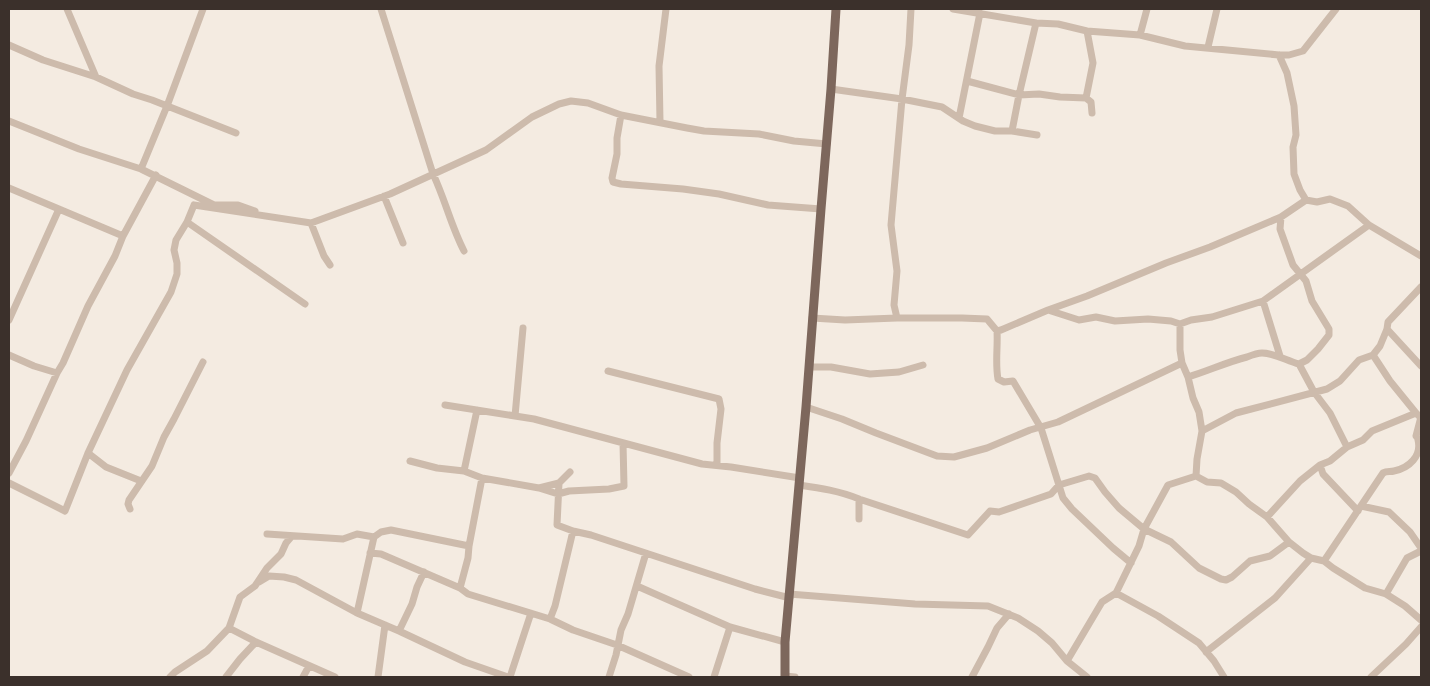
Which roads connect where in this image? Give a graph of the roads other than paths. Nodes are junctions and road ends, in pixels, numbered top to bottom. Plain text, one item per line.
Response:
1 (67, 9) edge
2 (201, 9) edge
3 (381, 9) edge
4 (666, 9) edge
5 (836, 9) edge
6 (911, 9) edge
7 (953, 9) edge
8 (1147, 9) edge
9 (1218, 9) edge
10 (1336, 9) edge
11 (999, 12) edge
12 (980, 13) junction
13 (1036, 23) junction
14 (1087, 31) junction
15 (1140, 35) junction
16 (9, 46) edge
17 (1208, 47) junction
18 (1279, 55) junction
19 (96, 77) junction
20 (967, 81) junction
21 (831, 89) junction
22 (1018, 95) junction
23 (1086, 98) junction
24 (902, 99) junction
25 (167, 106) junction
26 (1092, 113) dead end
27 (621, 114) junction
28 (959, 118) junction
29 (9, 121) edge
30 (660, 122) junction
31 (1012, 131) junction
32 (236, 133) dead end
33 (1037, 135) dead end
34 (827, 144) junction
35 (142, 168) junction
36 (433, 174) junction
37 (156, 175) junction
38 (9, 188) edge
39 (384, 196) junction
40 (1306, 200) junction
41 (194, 205) junction
42 (59, 209) junction
43 (820, 210) junction
44 (1281, 217) junction
45 (187, 222) junction
46 (311, 223) junction
47 (1369, 225) junction
48 (124, 236) junction
49 (403, 243) dead end
50 (464, 251) dead end
51 (1421, 256) edge
52 (330, 266) dead end
53 (1300, 274) junction
54 (1421, 287) edge
55 (1263, 301) junction
56 (305, 304) dead end
57 (1048, 310) junction
58 (812, 318) junction
59 (897, 318) junction
60 (9, 320) edge
61 (1180, 324) junction
62 (523, 328) dead end
63 (1387, 329) junction
64 (997, 331) junction
65 (9, 355) edge
66 (1373, 355) junction
67 (1280, 356) junction
68 (203, 362) dead end
69 (1182, 363) junction
70 (1299, 364) junction
71 (923, 365) dead end
72 (810, 366) junction
73 (1421, 366) edge
74 (608, 371) dead end
75 (57, 373) junction
76 (1188, 377) junction
77 (1314, 392) junction
78 (445, 405) dead end
79 (806, 406) junction
80 (478, 410) junction
81 (515, 416) junction
82 (1419, 416) edge
83 (1041, 428) junction
84 (1202, 431) junction
85 (623, 442) junction
86 (1420, 442) edge
87 (1347, 447) junction
88 (88, 453) junction
89 (12, 459) edge
90 (410, 461) dead end
91 (717, 465) junction
92 (1320, 465) junction
93 (464, 471) junction
94 (570, 472) dead end
95 (9, 473) edge
96 (1196, 476) junction
97 (482, 478) junction
98 (141, 481) junction
99 (799, 482) junction
100 (9, 483) edge
101 (559, 483) junction
102 (1059, 485) junction
103 (539, 488) junction
104 (558, 494) junction
105 (859, 500) junction
106 (1359, 508) junction
107 (130, 510) dead end
108 (1267, 517) junction
109 (859, 519) dead end
110 (1144, 529) junction
111 (573, 531) junction
112 (266, 534) dead end
113 (292, 536) junction
114 (374, 537) junction
115 (1289, 542) junction
116 (469, 546) junction
117 (1421, 550) edge
118 (646, 552) junction
119 (370, 553) junction
120 (1311, 558) junction
121 (1324, 561) junction
122 (1131, 563) junction
123 (424, 572) junction
124 (259, 582) junction
125 (637, 586) junction
126 (460, 588) junction
127 (1116, 593) junction
128 (1386, 594) junction
129 (789, 596) junction
130 (357, 613) junction
131 (531, 613) junction
132 (1008, 614) junction
133 (550, 619) junction
134 (1421, 620) edge
135 (385, 625) junction
136 (730, 627) junction
137 (1421, 627) edge
138 (229, 628) junction
139 (400, 631) junction
140 (256, 642) junction
141 (785, 642) junction
142 (617, 646) junction
143 (1206, 652) junction
144 (1067, 660) junction
145 (310, 666) junction
146 (170, 677) edge
147 (226, 677) edge
148 (303, 677) edge
149 (335, 677) edge
150 (378, 677) edge
151 (509, 677) edge
152 (609, 677) edge
153 (689, 677) edge
154 (714, 677) edge
155 (785, 677) edge
156 (795, 677) edge
157 (972, 677) edge
158 (1087, 677) edge
159 (1224, 677) edge
160 (1371, 677) edge

1 - 19 street
2 - 25 street
3 - 36 street
4 - 30 street
5 - 21 main road
6 - 24 street
7 - 12 street
8 - 15 street
9 - 17 street
10 - 18 street
11 - 12 street
11 - 13 street
12 - 20 street
13 - 14 street
13 - 22 street
14 - 15 street
14 - 23 street
15 - 17 street
16 - 19 street
17 - 18 street
18 - 40 street
19 - 25 street
20 - 22 street
20 - 28 street
21 - 24 street
21 - 34 main road
22 - 23 street
22 - 31 street
23 - 26 street
24 - 28 street
24 - 59 street
25 - 32 street
25 - 35 street
27 - 30 street
27 - 36 street
27 - 43 street
28 - 31 street
29 - 35 street
30 - 34 street
31 - 33 street
34 - 43 main road
35 - 37 street
36 - 39 street
36 - 50 street
37 - 41 street
37 - 48 street
38 - 42 street
39 - 46 street
39 - 49 street
40 - 44 street
40 - 47 street
41 - 45 street
41 - 46 street
42 - 48 street
42 - 60 street
43 - 58 main road
44 - 53 street
44 - 57 street
45 - 56 street
45 - 88 street
46 - 52 street
47 - 51 street
47 - 53 street
48 - 75 street
53 - 55 street
53 - 70 street
54 - 63 street
55 - 61 street
55 - 67 street
57 - 61 street
57 - 64 street
58 - 59 street
58 - 72 main road
59 - 64 street
61 - 69 street
62 - 81 street
63 - 66 street
63 - 73 street
64 - 83 street
65 - 75 street
66 - 77 street
66 - 82 street
67 - 70 street
67 - 76 street
68 - 98 street
69 - 76 street
69 - 83 street
70 - 77 street
71 - 72 street
72 - 79 main road
74 - 91 street
75 - 89 street
76 - 84 street
77 - 84 street
77 - 87 street
78 - 80 street
79 - 83 street
79 - 99 main road
80 - 81 street
80 - 93 street
81 - 85 street
82 - 86 street
82 - 87 street
83 - 102 street
84 - 96 street
85 - 91 street
85 - 104 street
86 - 106 street
87 - 92 street
88 - 98 street
88 - 100 street
89 - 95 street
90 - 93 street
91 - 99 street
92 - 106 street
92 - 108 street
93 - 97 street
94 - 101 street
96 - 108 street
96 - 110 street
97 - 103 street
97 - 116 street
98 - 107 street
99 - 105 street
99 - 129 main road
101 - 103 street
101 - 104 street
102 - 105 street
102 - 110 street
102 - 122 street
103 - 104 street
104 - 111 street
105 - 109 street
106 - 117 street
106 - 121 street
108 - 115 street
110 - 115 street
110 - 122 street
111 - 118 street
111 - 133 street
112 - 113 street
113 - 114 street
113 - 124 street
114 - 116 street
114 - 119 street
115 - 120 street
116 - 126 street
117 - 128 street
118 - 125 street
118 - 129 street
119 - 123 street
119 - 130 street
120 - 121 street
120 - 143 street
121 - 128 street
122 - 127 street
123 - 126 street
123 - 139 street
124 - 130 street
124 - 138 street
125 - 136 street
125 - 142 street
126 - 131 street
127 - 143 street
127 - 144 street
128 - 134 street
129 - 132 street
129 - 141 main road
130 - 135 street
131 - 133 street
131 - 151 street
132 - 144 street
132 - 157 street
133 - 142 street
135 - 139 street
135 - 150 street
136 - 141 street
136 - 154 street
137 - 160 street
138 - 140 street
138 - 146 street
139 - 151 street
140 - 145 street
140 - 147 street
141 - 155 main road
142 - 152 street
142 - 153 street
143 - 159 street
144 - 158 street
145 - 148 street
145 - 149 street
155 - 156 street

